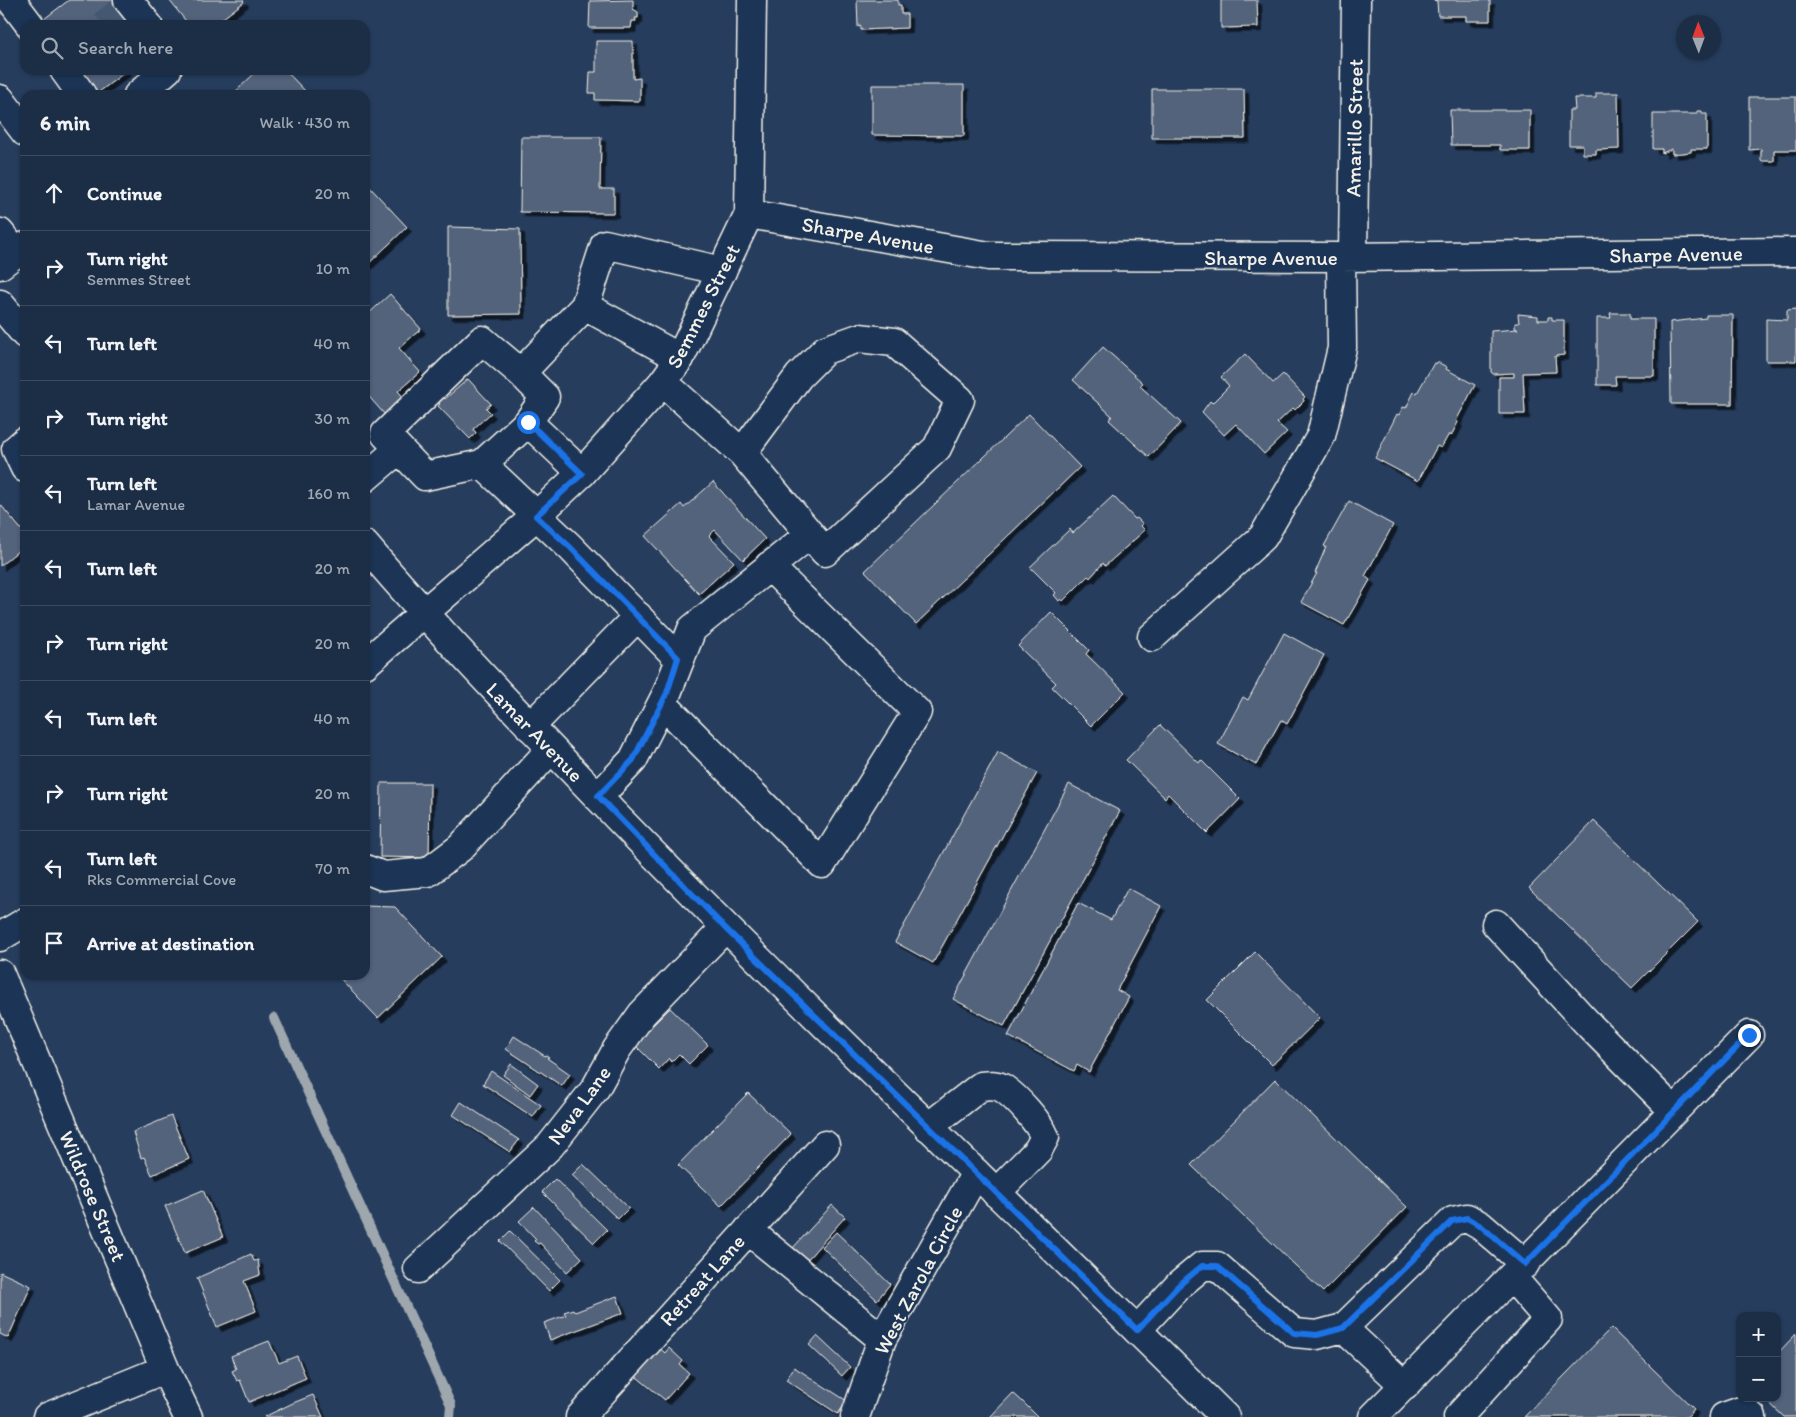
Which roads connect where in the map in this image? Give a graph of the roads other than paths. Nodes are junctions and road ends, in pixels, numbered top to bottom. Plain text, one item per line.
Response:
1 (11, 0) edge
2 (752, 0) edge
3 (1356, 0) edge
4 (127, 5) edge
5 (26, 20) edge
6 (143, 20) edge
7 (68, 75) edge
8 (161, 75) edge
9 (78, 90) edge
10 (144, 90) edge
11 (0, 98) edge
12 (20, 125) edge
13 (749, 214) junction
14 (1796, 252) edge
15 (1347, 257) junction
16 (722, 271) junction
17 (0, 304) edge
18 (586, 306) junction
19 (20, 328) edge
20 (680, 358) junction
21 (521, 372) junction
22 (663, 382) junction
23 (528, 422) junction
24 (20, 445) edge
25 (399, 450) junction
26 (742, 453) junction
27 (20, 457) edge
28 (482, 464) junction
29 (370, 474) edge
30 (582, 474) junction
31 (536, 516) junction
32 (810, 534) junction
33 (370, 551) edge
34 (769, 566) junction
35 (422, 612) junction
36 (638, 616) junction
37 (1152, 637) dead end
38 (678, 658) junction
39 (370, 659) edge
40 (662, 703) junction
41 (530, 727) junction
42 (551, 749) junction
43 (598, 796) junction
44 (370, 871) edge
45 (1496, 924) dead end
46 (20, 925) edge
47 (725, 928) junction
48 (0, 937) edge
49 (0, 974) edge
50 (1749, 1035) dead end
51 (1674, 1111) junction
52 (928, 1127) junction
53 (826, 1145) dead end
54 (976, 1173) junction
55 (996, 1194) junction
56 (748, 1230) junction
57 (418, 1269) dead end
58 (1518, 1270) junction
59 (1343, 1328) junction
60 (1137, 1330) junction
61 (882, 1339) junction
62 (165, 1369) junction
63 (1405, 1386) junction
64 (47, 1417) edge
65 (188, 1417) edge
66 (580, 1417) edge
67 (855, 1417) edge
68 (1225, 1417) edge
69 (1373, 1417) edge
70 (1458, 1417) edge
71 (1724, 1417) edge
72 (1752, 1417) edge

1 - 5 street
2 - 13 street, Semmes Street
3 - 15 street, Amarillo Street
4 - 6 street
7 - 9 street
8 - 10 street
11 - 12 street
13 - 15 street, Sharpe Avenue
13 - 16 street, Semmes Street
14 - 15 street, Sharpe Avenue
15 - 37 street, Amarillo Street
16 - 18 street
16 - 20 street, Semmes Street
17 - 19 street
18 - 20 street
18 - 21 street
20 - 22 street, Semmes Street
21 - 23 street
21 - 25 street
22 - 26 street
22 - 30 street, Semmes Street
23 - 28 street
23 - 30 street
24 - 27 street
25 - 28 street
25 - 29 street
26 - 32 street
26 - 32 street
28 - 31 street
30 - 31 street, Semmes Street
31 - 35 street, Semmes Street
31 - 36 street
32 - 34 street
33 - 35 street, Lamar Avenue
34 - 38 street
34 - 40 street
35 - 39 street, Semmes Street
35 - 41 street, Lamar Avenue
36 - 38 street
36 - 41 street
38 - 40 street
40 - 43 street
41 - 42 street, Lamar Avenue
42 - 43 street, Lamar Avenue
42 - 44 street
43 - 47 street, Lamar Avenue
45 - 51 street
46 - 48 street
47 - 52 street, Lamar Avenue
47 - 57 street, Neva Lane
49 - 62 street, Wildrose Street
50 - 51 street
51 - 58 street
52 - 54 street, Lamar Avenue
52 - 55 street
53 - 56 street, Retreat Lane
54 - 55 street, Lamar Avenue
54 - 61 street, West Zarola Circle
55 - 60 street, Lamar Avenue
56 - 61 street
56 - 66 street, Retreat Lane
58 - 59 street
58 - 63 street
58 - 70 street
59 - 60 street
59 - 63 street
60 - 68 street, Lamar Avenue
61 - 67 street, West Zarola Circle
62 - 64 street
62 - 65 street, Wildrose Street
63 - 69 street
71 - 72 street

